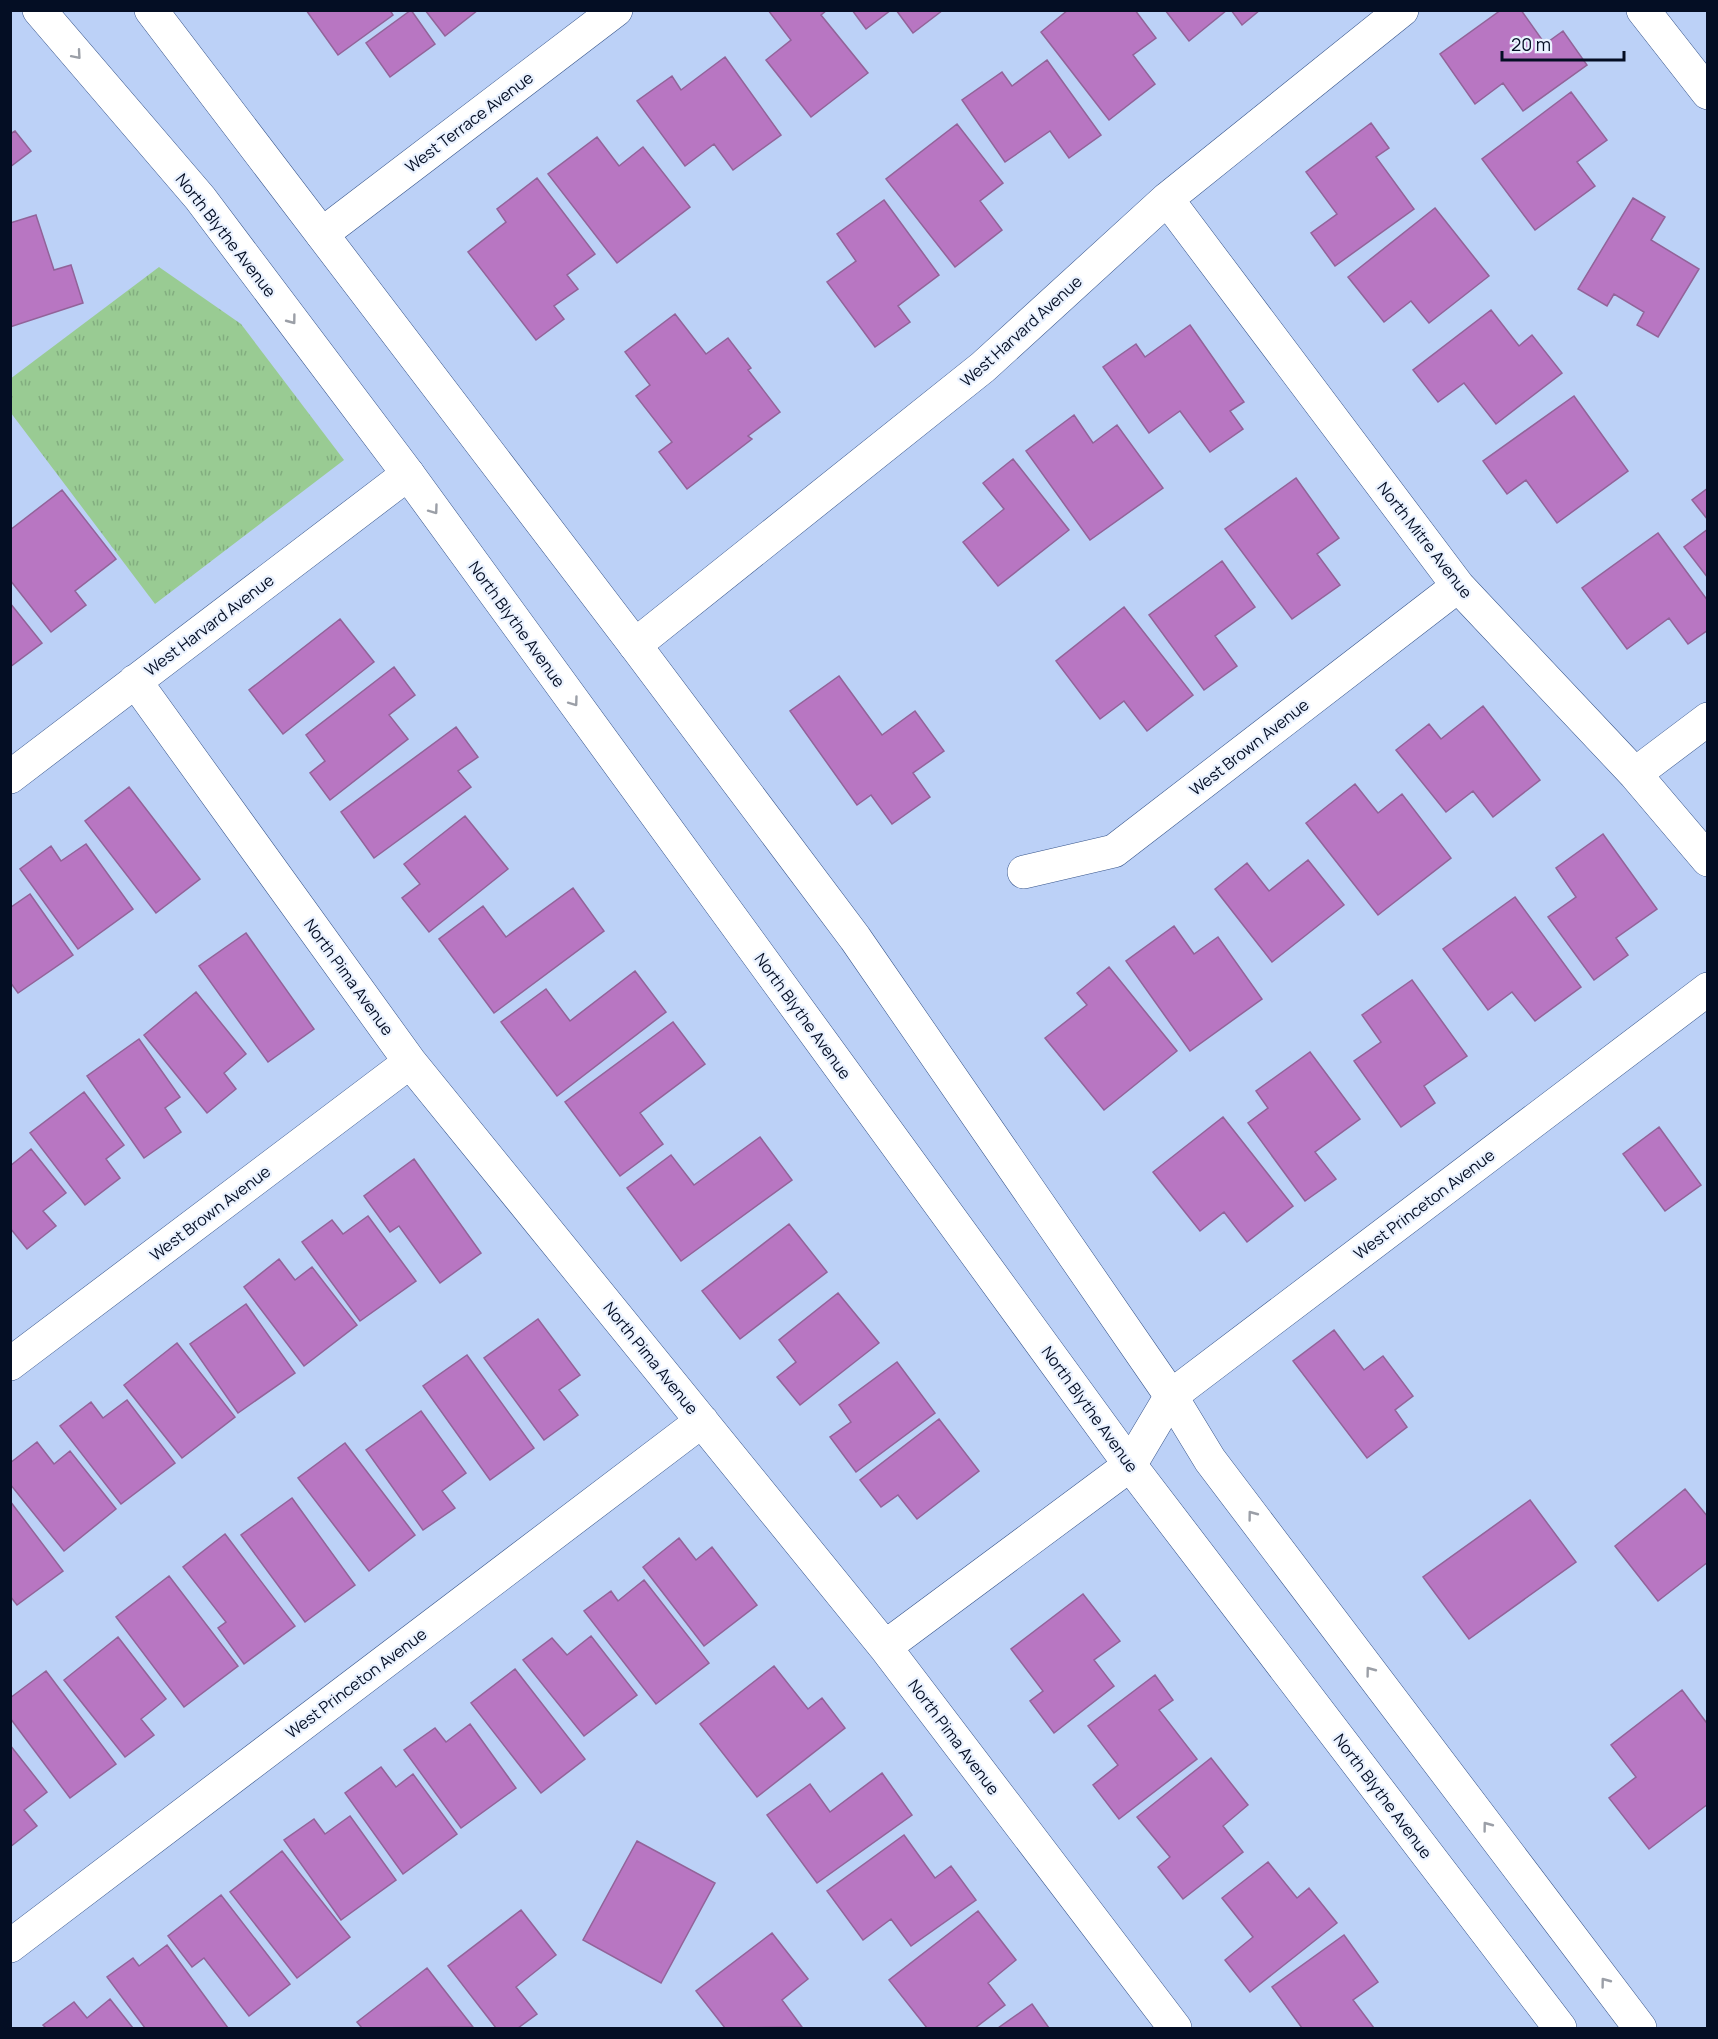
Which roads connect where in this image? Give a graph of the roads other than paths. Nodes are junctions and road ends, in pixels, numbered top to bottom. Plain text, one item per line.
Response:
1 (39, 10) edge
2 (151, 10) edge
3 (616, 10) edge
4 (1402, 10) edge
5 (1644, 10) edge
6 (1707, 93) edge
7 (1167, 199) junction
8 (322, 234) junction
9 (408, 474) junction
10 (1458, 586) junction
11 (635, 645) junction
12 (135, 681) junction
13 (1707, 719) edge
14 (1635, 774) junction
15 (10, 777) edge
16 (1707, 860) edge
17 (1024, 872) dead end
18 (1707, 989) edge
19 (410, 1062) junction
20 (10, 1364) edge
21 (1171, 1396) junction
22 (702, 1421) junction
23 (1130, 1465) junction
24 (885, 1647) junction
25 (10, 1946) edge
26 (1175, 2028) edge
27 (1560, 2028) edge
28 (1640, 2028) edge

1 -> 9 street, North Blythe Avenue
2 - 8 street
3 - 8 street, West Terrace Avenue
4 - 7 street, West Harvard Avenue
5 - 6 street
7 - 10 street, North Mitre Avenue
7 - 11 street, West Harvard Avenue
8 - 11 street
9 - 12 street, West Harvard Avenue
9 -> 23 street, North Blythe Avenue
10 - 14 street, North Mitre Avenue
10 - 17 street, West Brown Avenue
11 - 21 street
12 - 15 street, West Harvard Avenue
12 - 19 street, North Pima Avenue
13 - 14 street
14 - 16 street, North Mitre Avenue
18 - 21 street, West Princeton Avenue
19 - 20 street, West Brown Avenue
19 - 22 street, North Pima Avenue
21 - 23 street, West Princeton Avenue
28 -> 21 street
22 - 24 street, North Pima Avenue
22 - 25 street, West Princeton Avenue
23 - 24 street
23 - 27 street, North Blythe Avenue
24 - 26 street, North Pima Avenue

